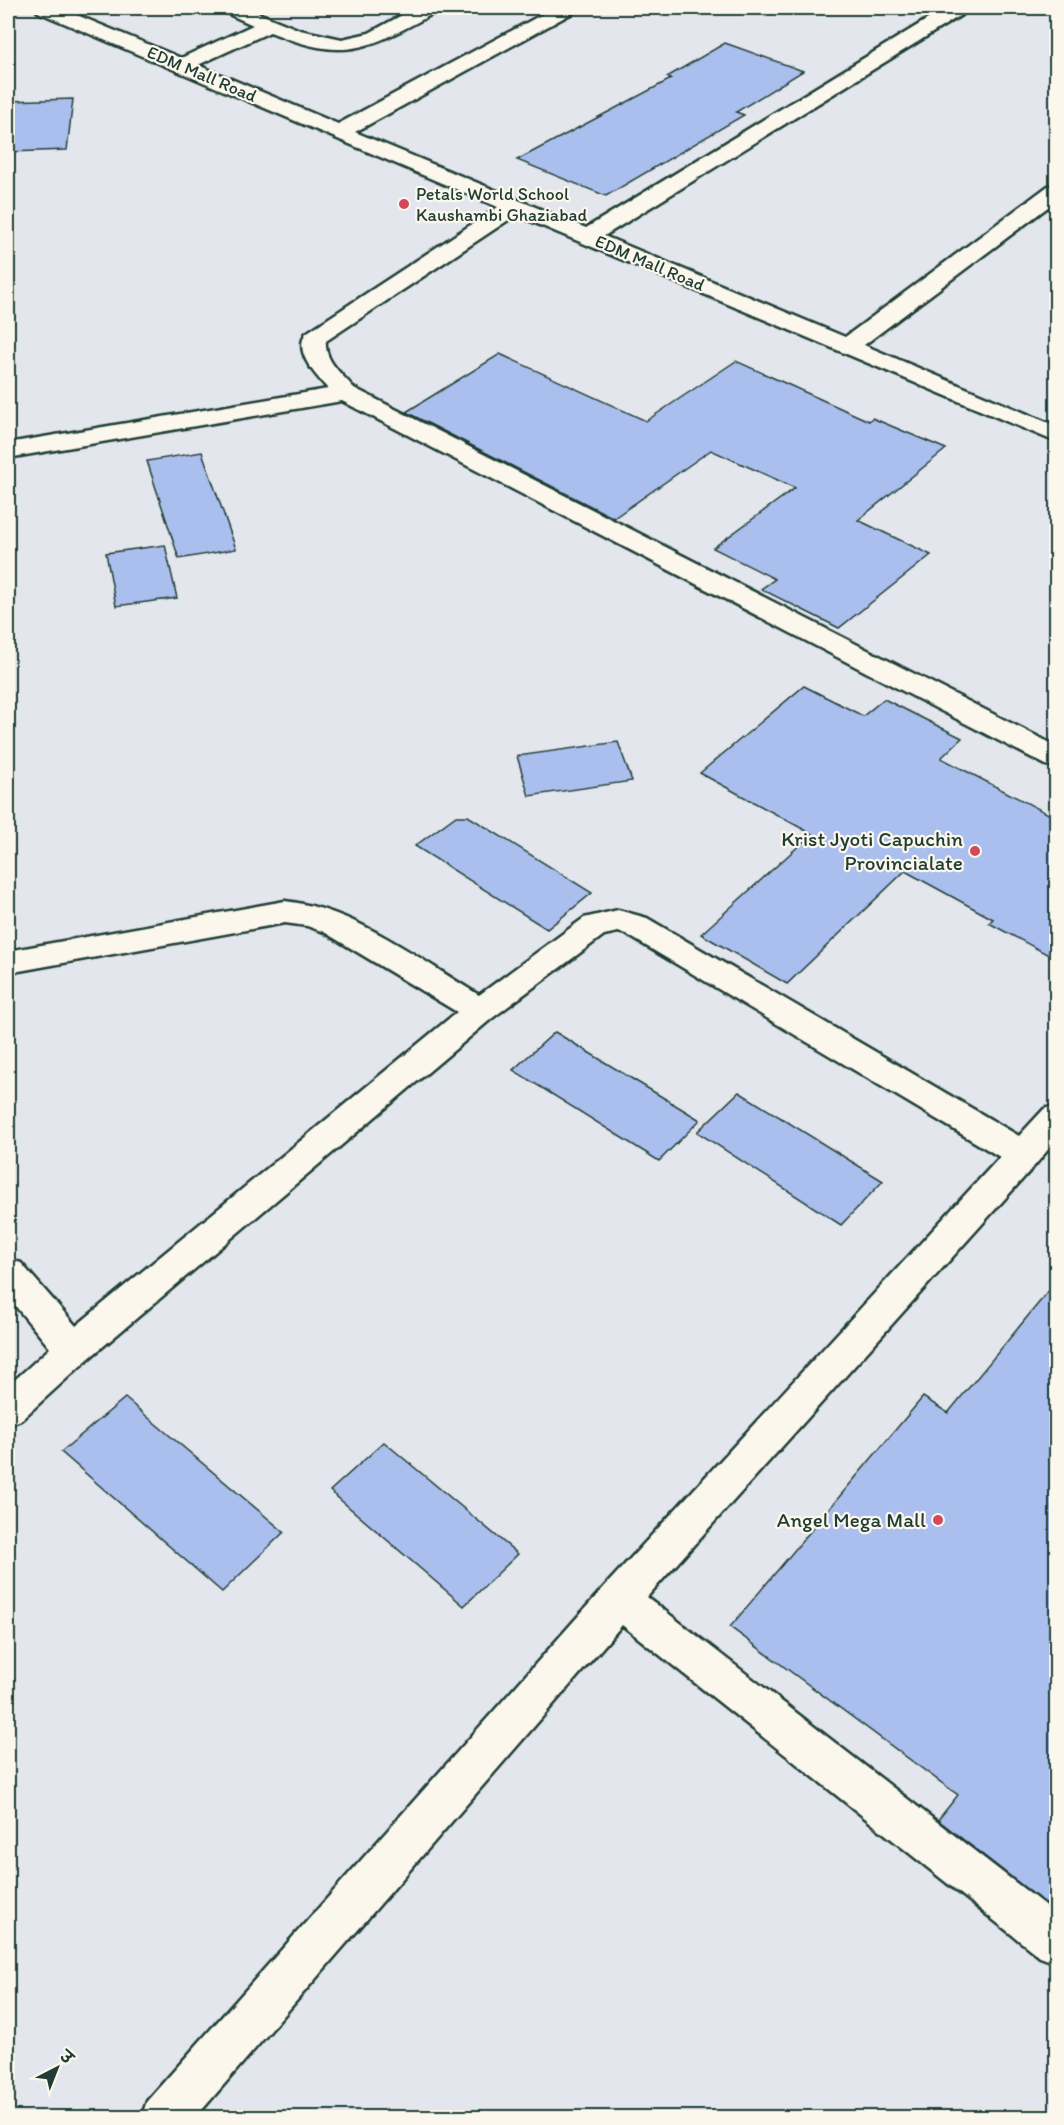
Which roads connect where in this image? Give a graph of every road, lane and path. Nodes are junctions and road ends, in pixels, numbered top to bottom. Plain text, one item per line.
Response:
1 (45, 8) edge
2 (231, 8) edge
3 (429, 8) edge
4 (567, 8) edge
5 (959, 8) edge
6 (271, 24) junction
7 (182, 65) junction
8 (339, 132) junction
9 (1056, 191) edge
10 (515, 206) junction
11 (587, 237) junction
12 (848, 347) junction
13 (345, 393) junction
14 (1056, 435) edge
15 (8, 451) edge
16 (1056, 758) edge
17 (8, 962) edge
18 (480, 1011) junction
19 (1056, 1118) edge
20 (1024, 1155) junction
21 (8, 1273) edge
22 (74, 1349) junction
23 (8, 1409) edge
24 (619, 1599) junction
25 (1056, 1941) edge
26 (164, 2118) edge

1 - 7 street, EDM Mall Road
2 - 6 street
3 - 6 street
4 - 8 street
5 - 11 street
6 - 7 street
7 - 8 street, EDM Mall Road
8 - 10 street, EDM Mall Road
9 - 12 street
10 - 11 street, EDM Mall Road
10 - 13 street
11 - 12 street, EDM Mall Road
12 - 14 street, EDM Mall Road
13 - 15 street
13 - 16 street
17 - 18 street
18 - 20 street
18 - 22 street
19 - 20 street
20 - 24 street
21 - 22 street
22 - 23 street
24 - 25 street
24 - 26 street

